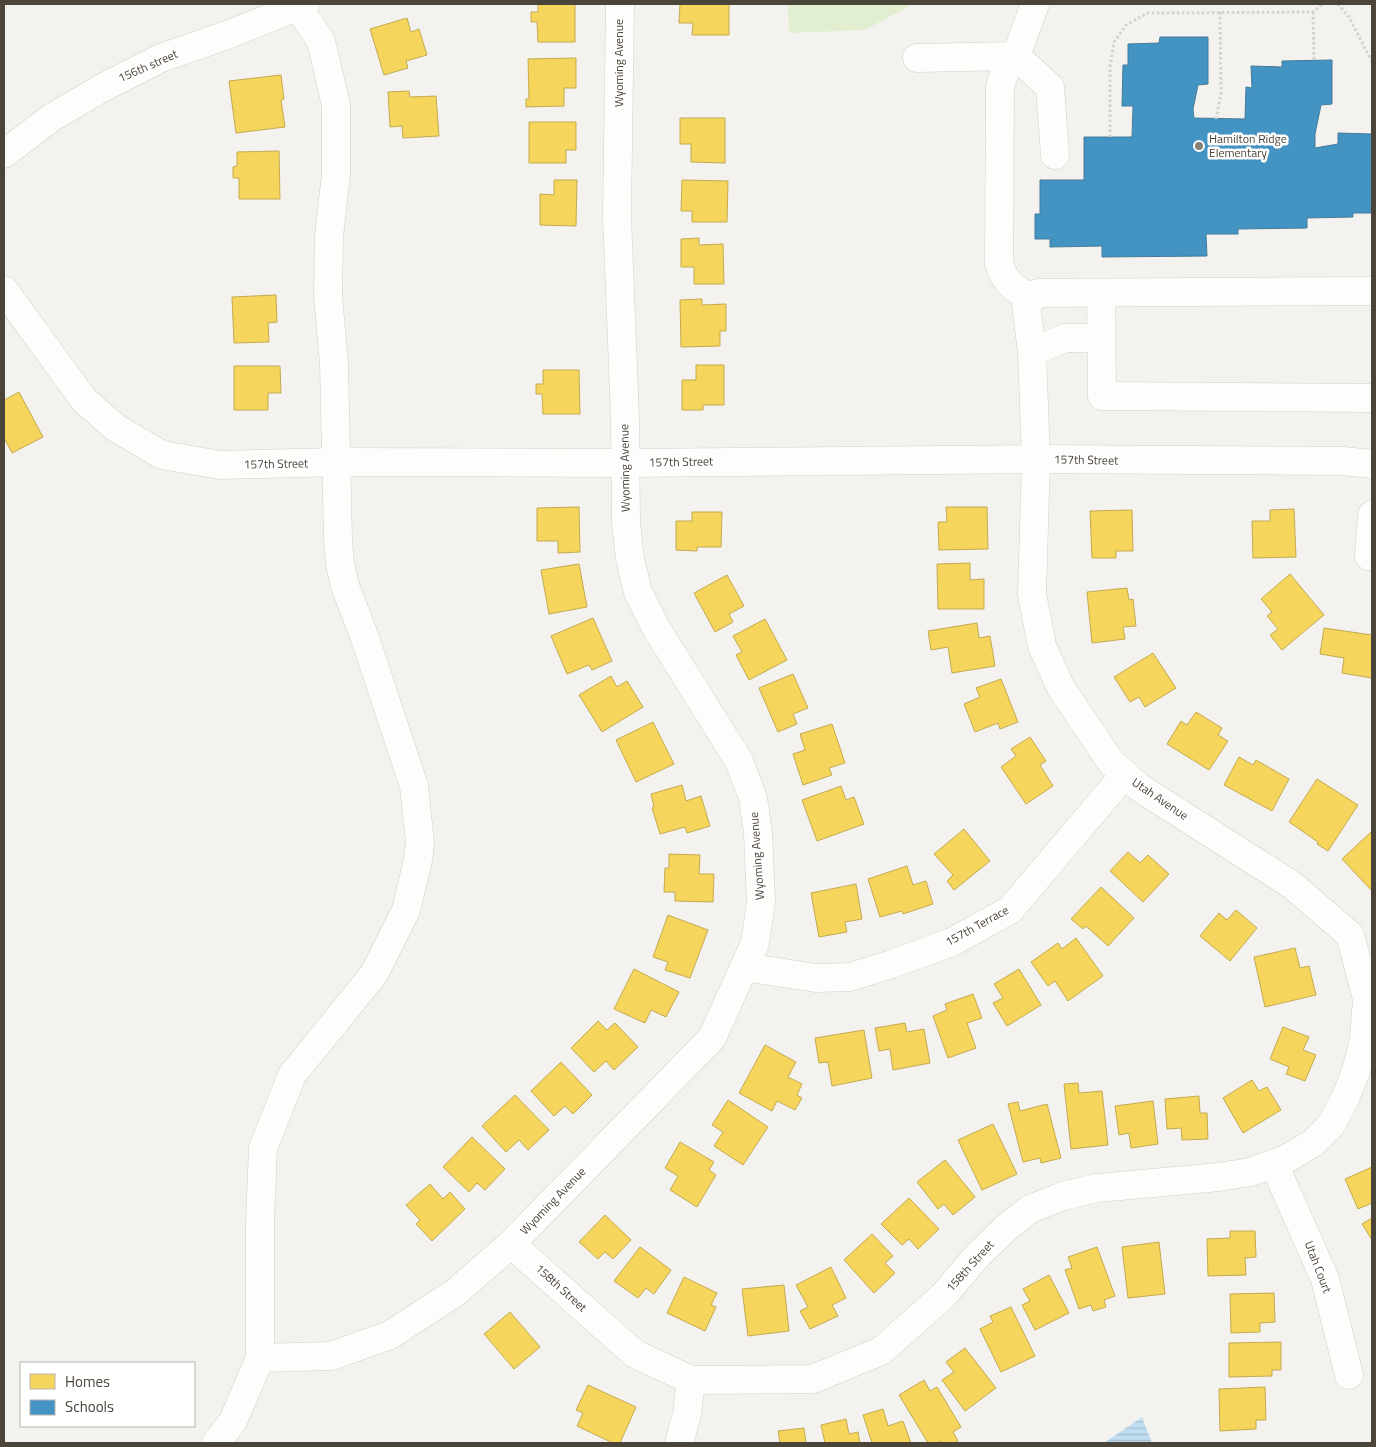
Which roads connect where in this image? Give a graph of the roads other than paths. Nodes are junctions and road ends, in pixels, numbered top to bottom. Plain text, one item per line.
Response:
1 (620, 4) edge
2 (1035, 4) edge
3 (302, 6) edge
4 (1016, 56) junction
5 (917, 58) dead end
6 (4, 154) edge
7 (1055, 154) dead end
8 (4, 290) edge
9 (1372, 291) edge
10 (1101, 292) junction
11 (1032, 298) junction
12 (1101, 338) junction
13 (1032, 352) junction
14 (1372, 398) edge
15 (1036, 459) junction
16 (336, 462) junction
17 (626, 463) junction
18 (1372, 464) edge
19 (1372, 515) edge
20 (1369, 556) dead end
21 (1125, 774) junction
22 (744, 967) junction
23 (1370, 993) edge
24 (1274, 1164) junction
25 (512, 1244) junction
26 (260, 1358) junction
27 (1349, 1375) dead end
28 (690, 1380) junction
29 (216, 1443) edge
30 (679, 1443) edge

1 - 17 street, Wyoming Avenue
2 - 4 street
3 - 6 street, 156th street
3 - 16 street
4 - 5 street
4 - 7 street
4 - 11 street
8 - 16 street, 157th Street
9 - 10 street
10 - 11 street
10 - 12 street
11 - 13 street, Utah Avenue
12 - 13 street
12 - 14 street
13 - 15 street, Utah Avenue
15 - 17 street, 157th Street
15 - 18 street, 157th Street
15 - 21 street, Utah Avenue
16 - 17 street, 157th Street
16 - 26 street
17 - 22 street, Wyoming Avenue
19 - 20 street
21 - 22 street, 157th Terrace
21 - 23 street, Utah Avenue
22 - 25 street, Wyoming Avenue
23 - 24 street, 158th Street
24 - 27 street, Utah Court
24 - 28 street, 158th Street
25 - 26 street, Wyoming Avenue
25 - 28 street, 158th Street
26 - 29 street
28 - 30 street

